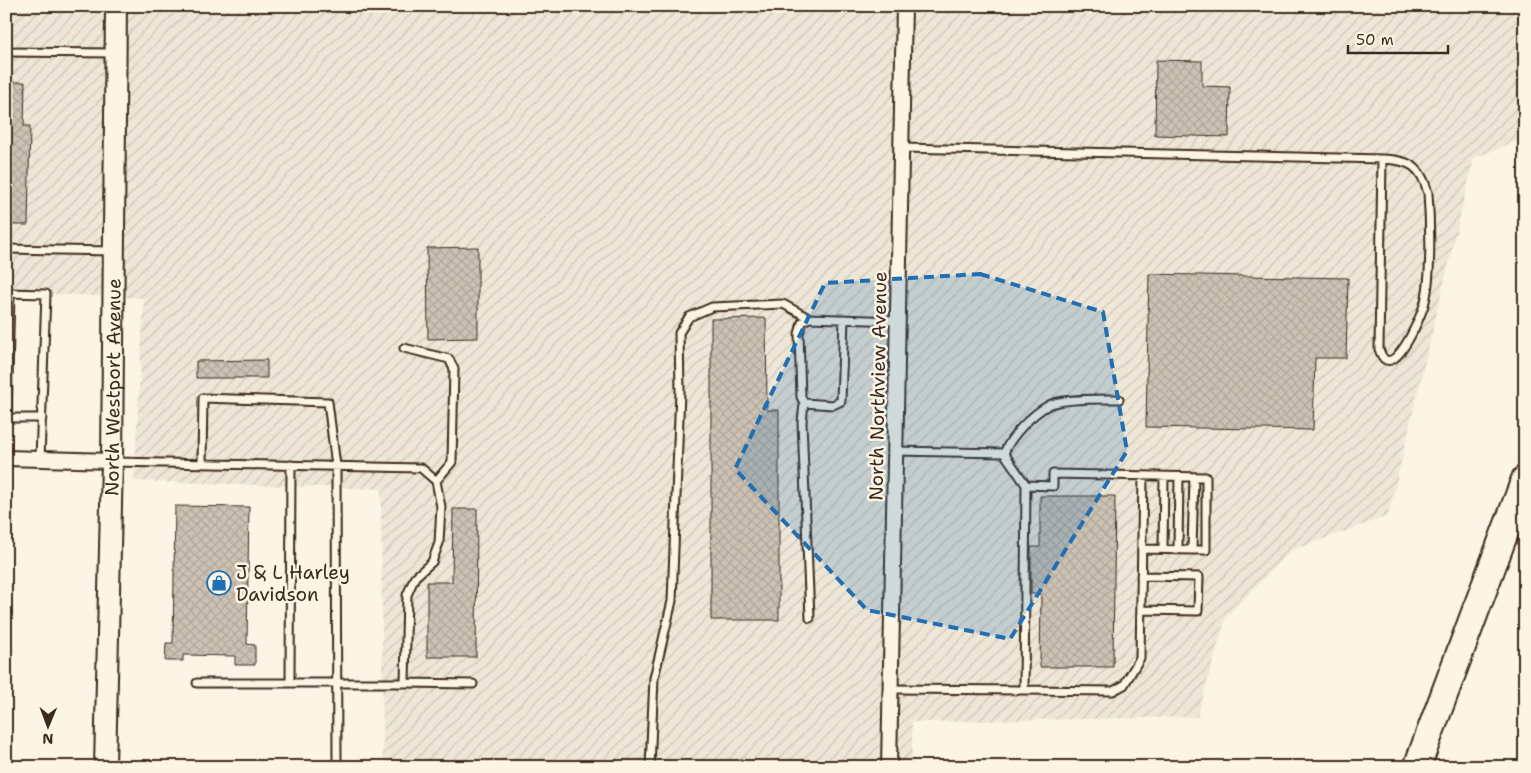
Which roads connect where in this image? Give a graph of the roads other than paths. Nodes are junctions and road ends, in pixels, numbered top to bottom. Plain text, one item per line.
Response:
1 (116, 6) edge
2 (904, 6) edge
3 (6, 52) edge
4 (115, 54) junction
5 (902, 148) junction
6 (1382, 159) junction
7 (6, 249) edge
8 (114, 252) junction
9 (8, 293) edge
10 (809, 318) junction
11 (844, 319) junction
12 (898, 320) junction
13 (404, 348) dead end
14 (1119, 399) dead end
15 (804, 403) junction
16 (42, 418) junction
17 (895, 451) junction
18 (1004, 454) junction
19 (6, 458) edge
20 (40, 459) junction
21 (112, 462) junction
22 (202, 463) junction
23 (291, 465) junction
24 (336, 466) junction
25 (1143, 476) junction
26 (1164, 477) junction
27 (1179, 477) junction
28 (1194, 477) junction
29 (1525, 478) edge
30 (436, 481) junction
31 (1026, 485) junction
32 (1142, 549) junction
33 (1163, 549) junction
34 (1178, 549) junction
35 (1192, 550) junction
36 (1141, 576) junction
37 (1141, 610) junction
38 (810, 618) dead end
39 (197, 683) dead end
40 (290, 683) junction
41 (337, 683) junction
42 (405, 684) junction
43 (473, 684) dead end
44 (892, 689) junction
45 (1024, 690) junction
46 (105, 767) edge
47 (337, 767) edge
48 (650, 767) edge
49 (889, 767) edge
50 (1417, 767) edge

1 - 4 main road, North Westport Avenue
2 - 5 street, North Northview Avenue
3 - 4 lane
4 - 8 main road, North Westport Avenue
5 - 6 lane
5 - 12 street, North Northview Avenue
6 - 6 lane
7 - 8 lane
8 - 21 main road, North Westport Avenue
9 - 16 lane
9 - 16 lane
10 - 11 lane
10 - 15 lane
10 - 48 lane
11 - 12 lane
11 - 15 lane
12 - 17 street, North Northview Avenue
13 - 30 lane
14 - 18 lane
15 - 38 lane
16 - 20 lane
17 - 18 lane
17 - 44 street, North Northview Avenue
18 - 31 lane
19 - 20 street
20 - 21 street
21 - 22 lane
21 - 46 main road, North Westport Avenue
22 - 23 lane
22 - 24 lane
23 - 24 lane
23 - 40 lane
24 - 30 lane
24 - 41 lane
25 - 26 lane
25 - 31 lane
25 - 32 lane
26 - 27 lane
26 - 33 lane
27 - 28 lane
27 - 34 lane
28 - 35 lane
28 - 35 lane
29 - 50 highway
30 - 42 lane
31 - 45 lane
32 - 33 lane
32 - 36 lane
33 - 34 lane
34 - 35 lane
36 - 37 lane
36 - 37 lane
37 - 45 lane
39 - 40 lane
40 - 41 lane
41 - 42 lane
41 - 47 lane
42 - 43 lane
44 - 45 lane
44 - 49 street, North Northview Avenue

